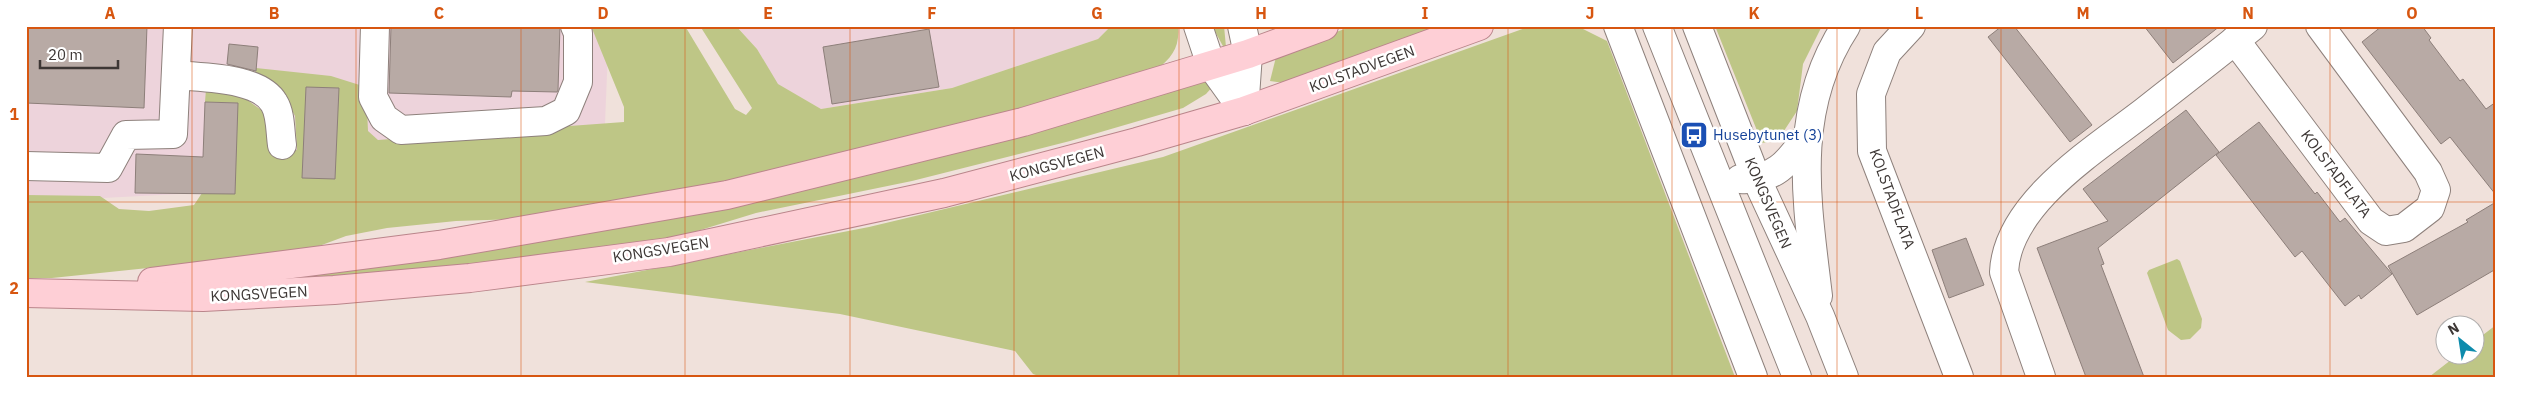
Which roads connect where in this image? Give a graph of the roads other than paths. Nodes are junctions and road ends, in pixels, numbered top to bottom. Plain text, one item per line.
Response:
1 (178, 26) edge
2 (375, 26) edge
3 (575, 26) edge
4 (1198, 26) edge
5 (1242, 26) edge
6 (1324, 26) edge
7 (1480, 26) edge
8 (1657, 26) edge
9 (1697, 26) edge
10 (1846, 26) edge
11 (1911, 26) edge
12 (2320, 26) edge
13 (1619, 29) edge
14 (2244, 33) edge
15 (1248, 54) junction
16 (1212, 65) junction
17 (176, 75) junction
18 (1244, 112) junction
19 (1806, 138) junction
20 (282, 145) dead end
21 (1710, 160) junction
22 (26, 166) edge
23 (1757, 180) junction
24 (26, 292) edge
25 (64, 293) junction
26 (1820, 316) junction
27 (1753, 377) edge
28 (1797, 377) edge
29 (1825, 377) edge
30 (1844, 377) edge
31 (1959, 377) edge
32 (2041, 377) edge

1 - 17 street
2 - 3 street
4 - 16 street
5 - 15 street
6 - 15 main road
7 - 18 main road, KOLSTADVEGEN
8 - 21 street
9 - 23 street, KONGSVEGEN
10 - 19 street
11 - 31 street, KOLSTADFLATA
12 - 14 street, KOLSTADFLATA
13 - 27 street
14 - 32 street, KOLSTADFLATA
15 - 16 main road
15 - 18 street
16 - 18 street
16 - 25 main road, KONGSVEGEN
17 - 20 street
17 - 22 street
18 - 25 main road, KONGSVEGEN
19 - 23 street
19 - 26 street
21 - 23 street
21 - 28 street
23 - 26 street, KONGSVEGEN
24 - 25 main road, KONGSVEGEN
26 - 29 street
26 - 30 street, KONGSVEGEN

